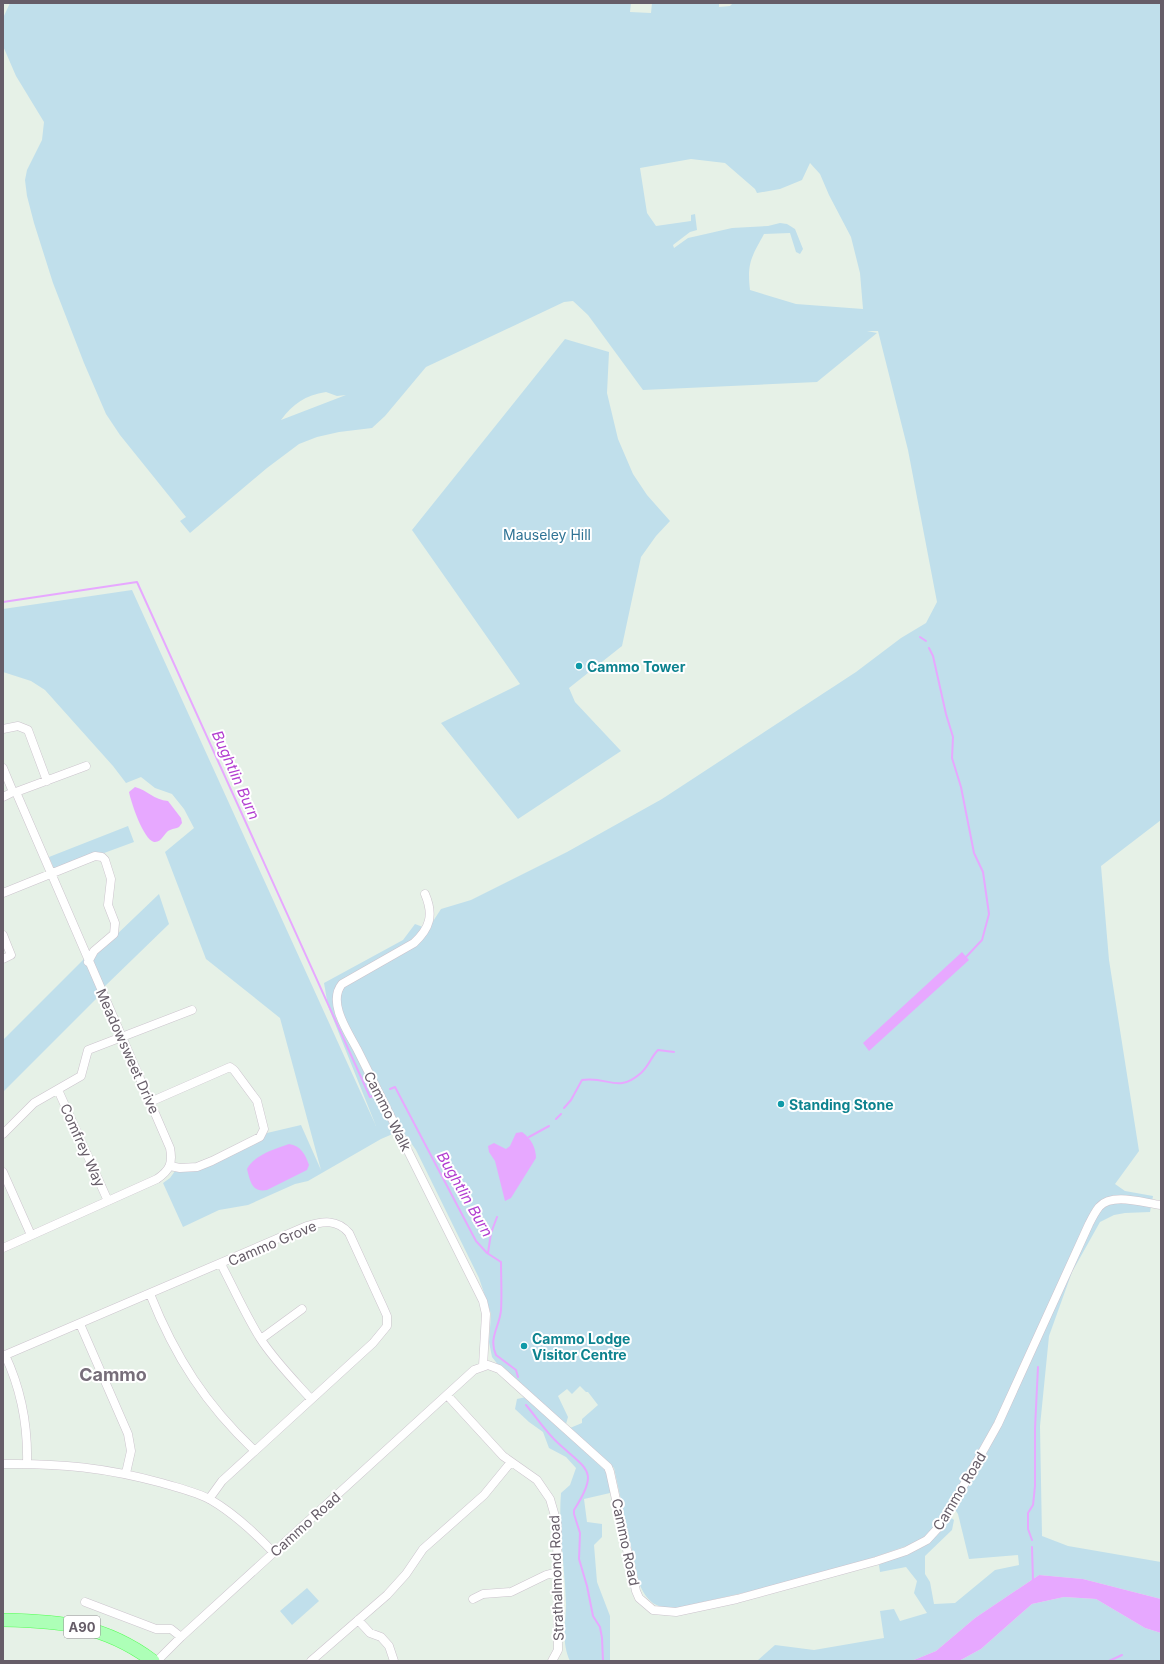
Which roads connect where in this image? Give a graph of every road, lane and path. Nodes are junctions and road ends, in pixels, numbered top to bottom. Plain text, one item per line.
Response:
1 (3, 729) edge
2 (86, 766) dead end
3 (3, 768) edge
4 (47, 781) junction
5 (14, 792) junction
6 (3, 797) edge
7 (50, 874) junction
8 (3, 893) edge
9 (426, 894) dead end
10 (3, 935) edge
11 (3, 959) edge
12 (88, 962) junction
13 (192, 1010) dead end
14 (121, 1036) junction
15 (58, 1090) junction
16 (150, 1102) junction
17 (3, 1134) edge
18 (170, 1166) junction
19 (3, 1172) edge
20 (108, 1200) junction
21 (1161, 1205) edge
22 (31, 1235) junction
23 (3, 1248) edge
24 (221, 1264) junction
25 (150, 1294) junction
26 (302, 1310) dead end
27 (80, 1324) junction
28 (261, 1339) junction
29 (4, 1356) edge
30 (484, 1366) junction
31 (447, 1395) junction
32 (311, 1399) junction
33 (255, 1451) junction
34 (512, 1462) junction
35 (3, 1464) edge
36 (27, 1464) junction
37 (126, 1473) junction
38 (209, 1499) junction
39 (274, 1553) junction
40 (557, 1572) junction
41 (473, 1600) dead end
42 (85, 1602) dead end
43 (3, 1620) edge
44 (358, 1620) junction
45 (181, 1636) junction
46 (153, 1661) edge
47 (157, 1661) edge
48 (312, 1661) edge
49 (394, 1661) edge
50 (552, 1661) edge

1 - 4 street
2 - 4 street
3 - 5 street, Meadowsweet Drive
4 - 5 street
5 - 6 street
5 - 7 street, Meadowsweet Drive
7 - 8 street
7 - 12 street, Meadowsweet Drive
7 - 12 street
9 - 30 street, Cammo Walk
10 - 11 street
12 - 14 street, Meadowsweet Drive
13 - 14 street
14 - 15 street
14 - 16 street, Meadowsweet Drive
15 - 17 street
15 - 20 street, Comfrey Way
16 - 18 street, Meadowsweet Drive
16 - 18 street
18 - 20 street
19 - 22 street
20 - 22 street
21 - 30 street, Cammo Road
22 - 23 street
24 - 25 street, Cammo Grove
24 - 28 street
24 - 32 street, Cammo Grove
25 - 27 street, Cammo Grove
25 - 33 street
26 - 28 street
27 - 29 street, Cammo Grove
27 - 37 street
28 - 32 street
29 - 36 street
30 - 31 street, Cammo Road
31 - 34 street, Strathalmond Road
31 - 39 street, Cammo Road
32 - 33 street, Cammo Grove
33 - 38 street, Cammo Grove
34 - 40 street, Strathalmond Road
34 - 44 street
35 - 36 street
36 - 37 street
37 - 38 street
38 - 39 street
39 - 45 street, Cammo Road
40 - 41 street
40 - 50 street, Strathalmond Road
42 - 45 street
43 - 46 main road, A90
44 - 48 street
44 - 49 street
45 - 47 street, Cammo Road

